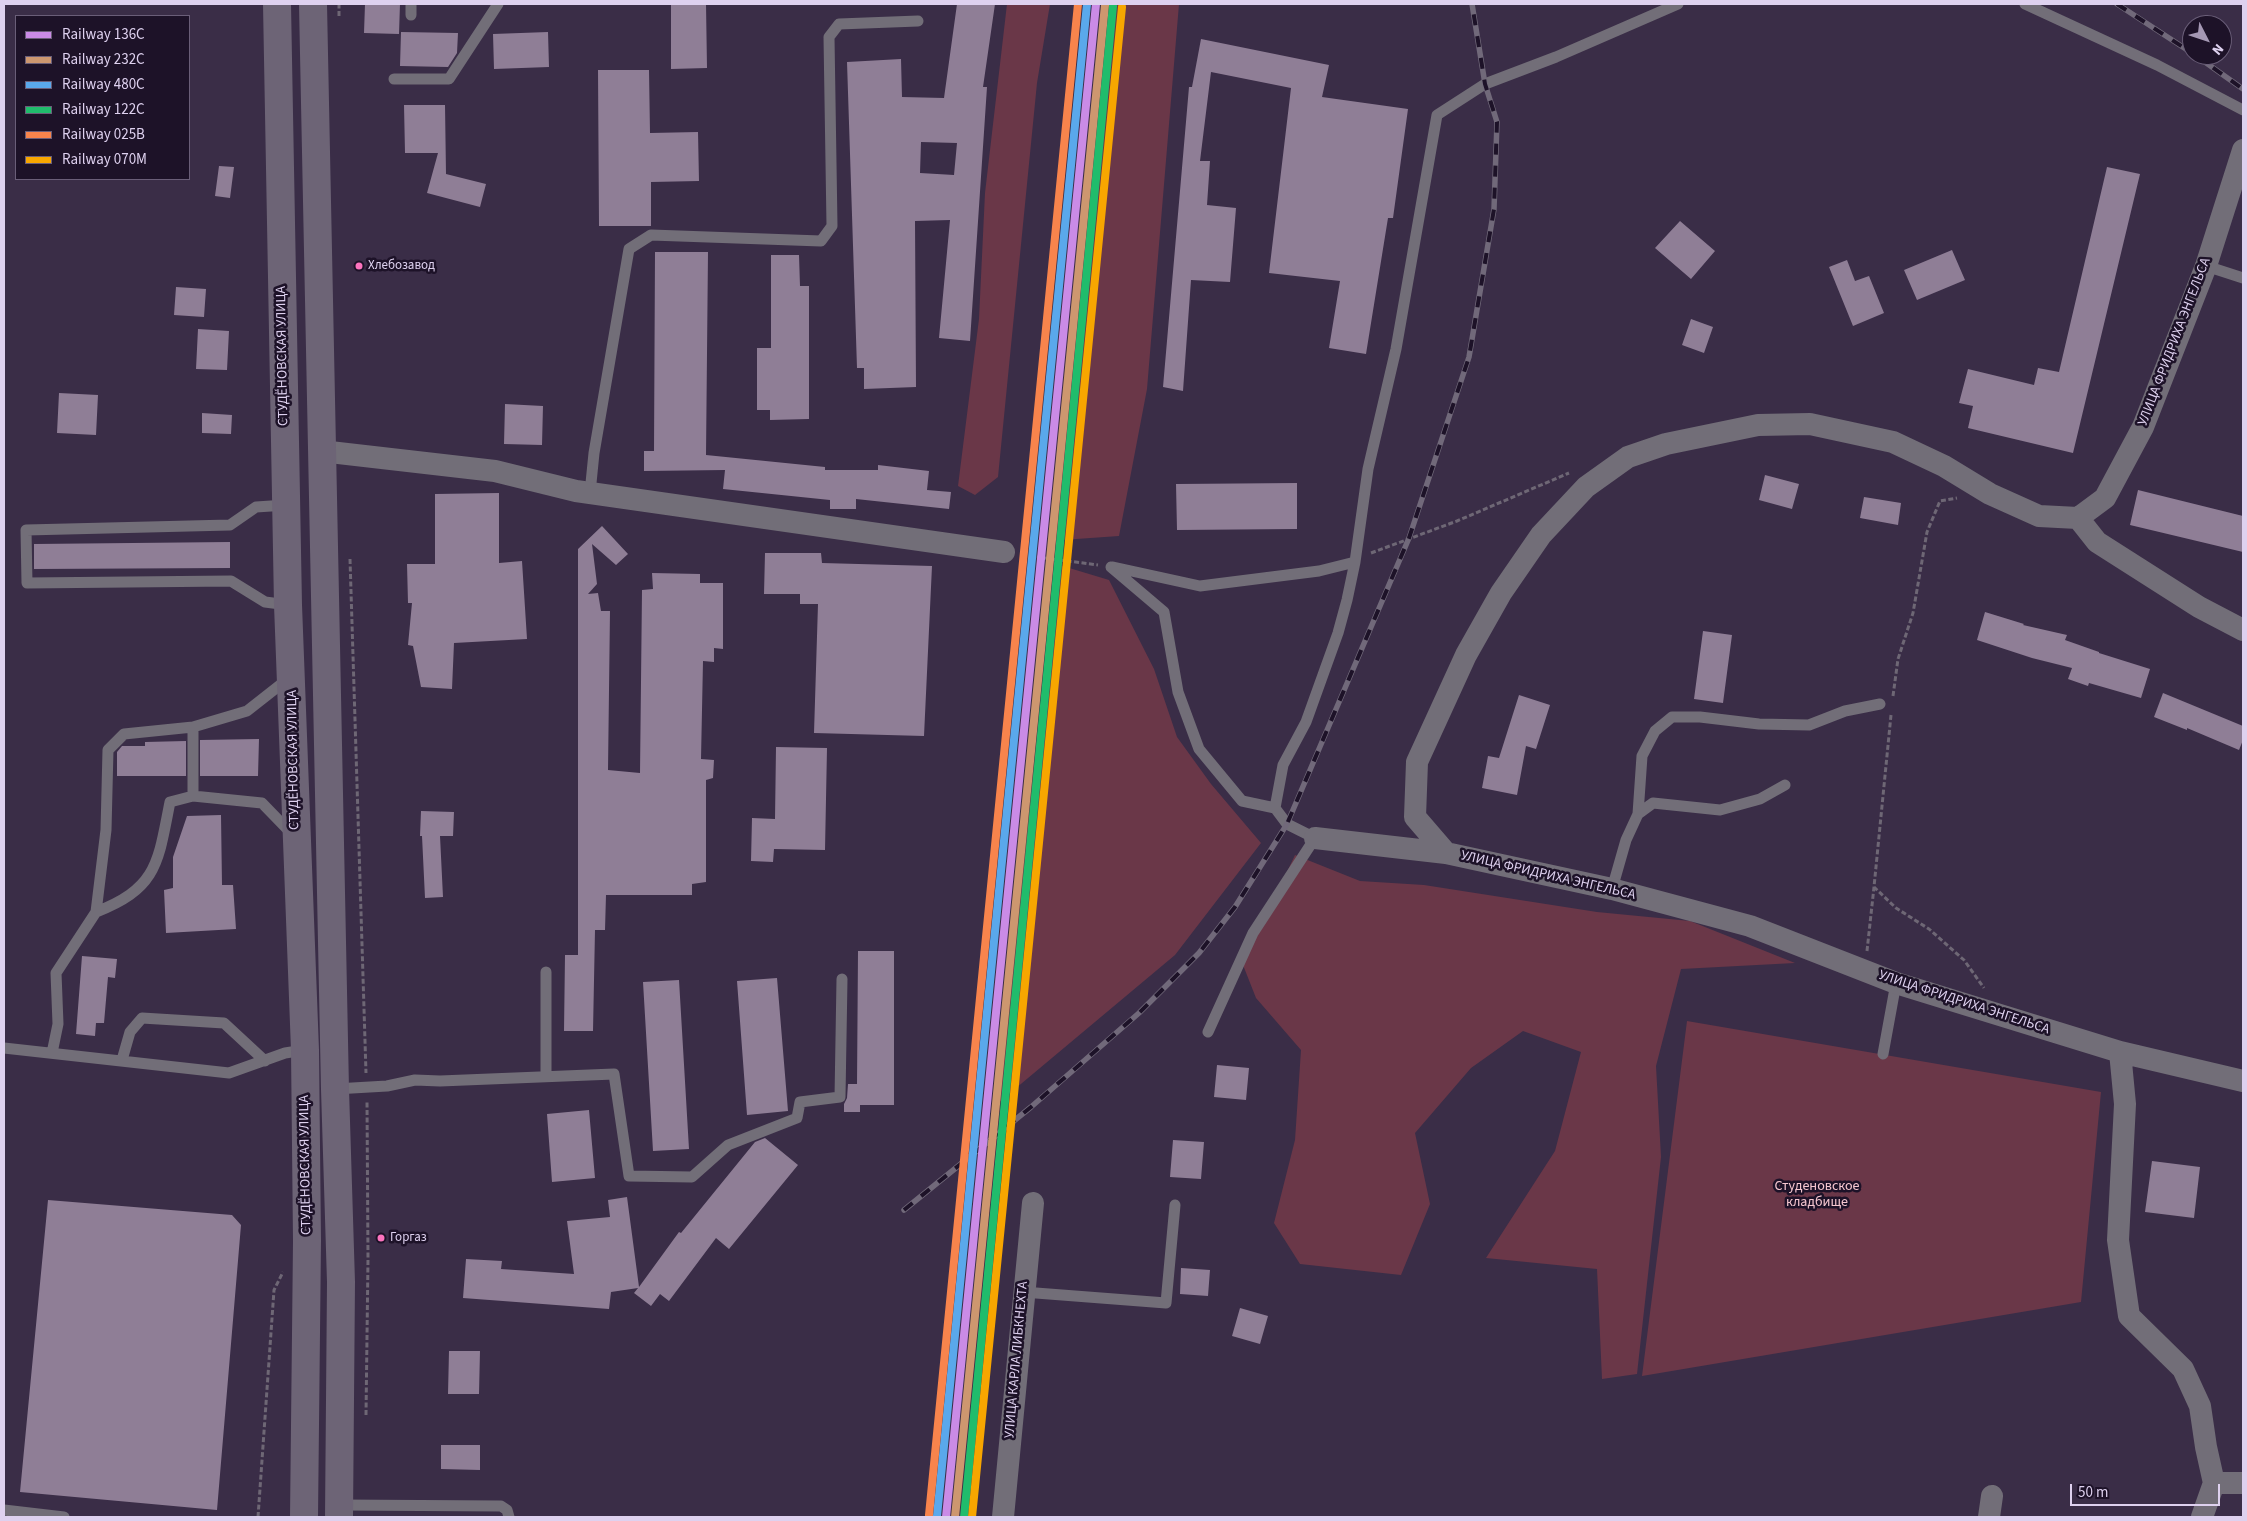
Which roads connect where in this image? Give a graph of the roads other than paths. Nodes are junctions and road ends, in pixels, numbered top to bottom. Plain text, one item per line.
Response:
1 (277, 4) edge
2 (313, 4) edge
3 (498, 4) edge
4 (1678, 4) edge
5 (2025, 4) edge
6 (918, 21) dead end
7 (394, 79) dead end
8 (2243, 110) edge
9 (2243, 150) edge
10 (2206, 266) junction
11 (2243, 278) edge
12 (321, 451) junction
13 (590, 493) junction
14 (286, 505) junction
15 (2078, 518) junction
16 (1004, 552) road end
17 (1355, 562) junction
18 (288, 605) junction
19 (2243, 630) edge
20 (292, 676) junction
21 (1880, 704) dead end
22 (194, 728) junction
23 (1785, 785) dead end
24 (193, 796) junction
25 (1275, 808) junction
26 (1638, 814) junction
27 (296, 837) junction
28 (1315, 838) junction
29 (1446, 853) junction
30 (1612, 889) junction
31 (96, 912) junction
32 (546, 972) dead end
33 (842, 979) dead end
34 (1896, 983) junction
35 (1208, 1032) dead end
36 (4, 1048) edge
37 (305, 1050) junction
38 (2120, 1052) junction
39 (52, 1053) junction
40 (1883, 1054) dead end
41 (122, 1060) junction
42 (265, 1061) junction
43 (546, 1076) junction
44 (2243, 1081) edge
45 (335, 1089) junction
46 (1033, 1203) dead end
47 (1174, 1205) dead end
48 (1023, 1292) junction
49 (2214, 1483) junction
50 (2243, 1483) edge
51 (402, 1505) junction
52 (4, 1510) edge
53 (340, 1511) edge
54 (64, 1517) edge
55 (304, 1517) edge
56 (402, 1517) edge
57 (509, 1517) edge
58 (1003, 1517) edge
59 (2202, 1517) edge

1 - 14 main road, СТУДЁНОВСКАЯ УЛИЦА
2 - 12 main road
3 - 7 lane
4 - 17 lane
5 - 8 lane
6 - 13 lane
9 - 10 street, УЛИЦА ФРИДРИХА ЭНГЕЛЬСА
10 - 11 lane
10 - 15 street, УЛИЦА ФРИДРИХА ЭНГЕЛЬСА
12 - 13 street
12 - 45 main road
13 - 16 street
14 - 18 main road, СТУДЁНОВСКАЯ УЛИЦА
14 - 18 lane
15 - 19 street
15 - 29 street, УЛИЦА ФРИДРИХА ЭНГЕЛЬСА
17 - 25 lane
17 - 25 lane
18 - 20 main road, СТУДЁНОВСКАЯ УЛИЦА
20 - 22 lane
20 - 27 main road, СТУДЁНОВСКАЯ УЛИЦА
21 - 26 lane
22 - 24 lane
22 - 31 lane
23 - 26 lane
24 - 27 lane
24 - 31 lane
25 - 28 lane
26 - 30 lane
27 - 37 main road, СТУДЁНОВСКАЯ УЛИЦА
28 - 29 street
28 - 35 lane
29 - 30 street, УЛИЦА ФРИДРИХА ЭНГЕЛЬСА
30 - 34 street, УЛИЦА ФРИДРИХА ЭНГЕЛЬСА
31 - 39 lane
32 - 43 lane
33 - 43 lane
34 - 38 street, УЛИЦА ФРИДРИХА ЭНГЕЛЬСА
34 - 40 lane
36 - 39 lane
37 - 42 lane
37 - 55 main road, СТУДЁНОВСКАЯ УЛИЦА
38 - 44 street, УЛИЦА ФРИДРИХА ЭНГЕЛЬСА
38 - 49 street
39 - 41 lane
41 - 42 lane
41 - 42 lane
43 - 45 lane
45 - 53 main road
46 - 48 street, УЛИЦА КАРЛА ЛИБКНЕХТА
47 - 48 lane
48 - 58 street, УЛИЦА КАРЛА ЛИБКНЕХТА
49 - 50 street
49 - 59 street
51 - 53 lane
51 - 56 lane
51 - 57 lane
52 - 54 lane

